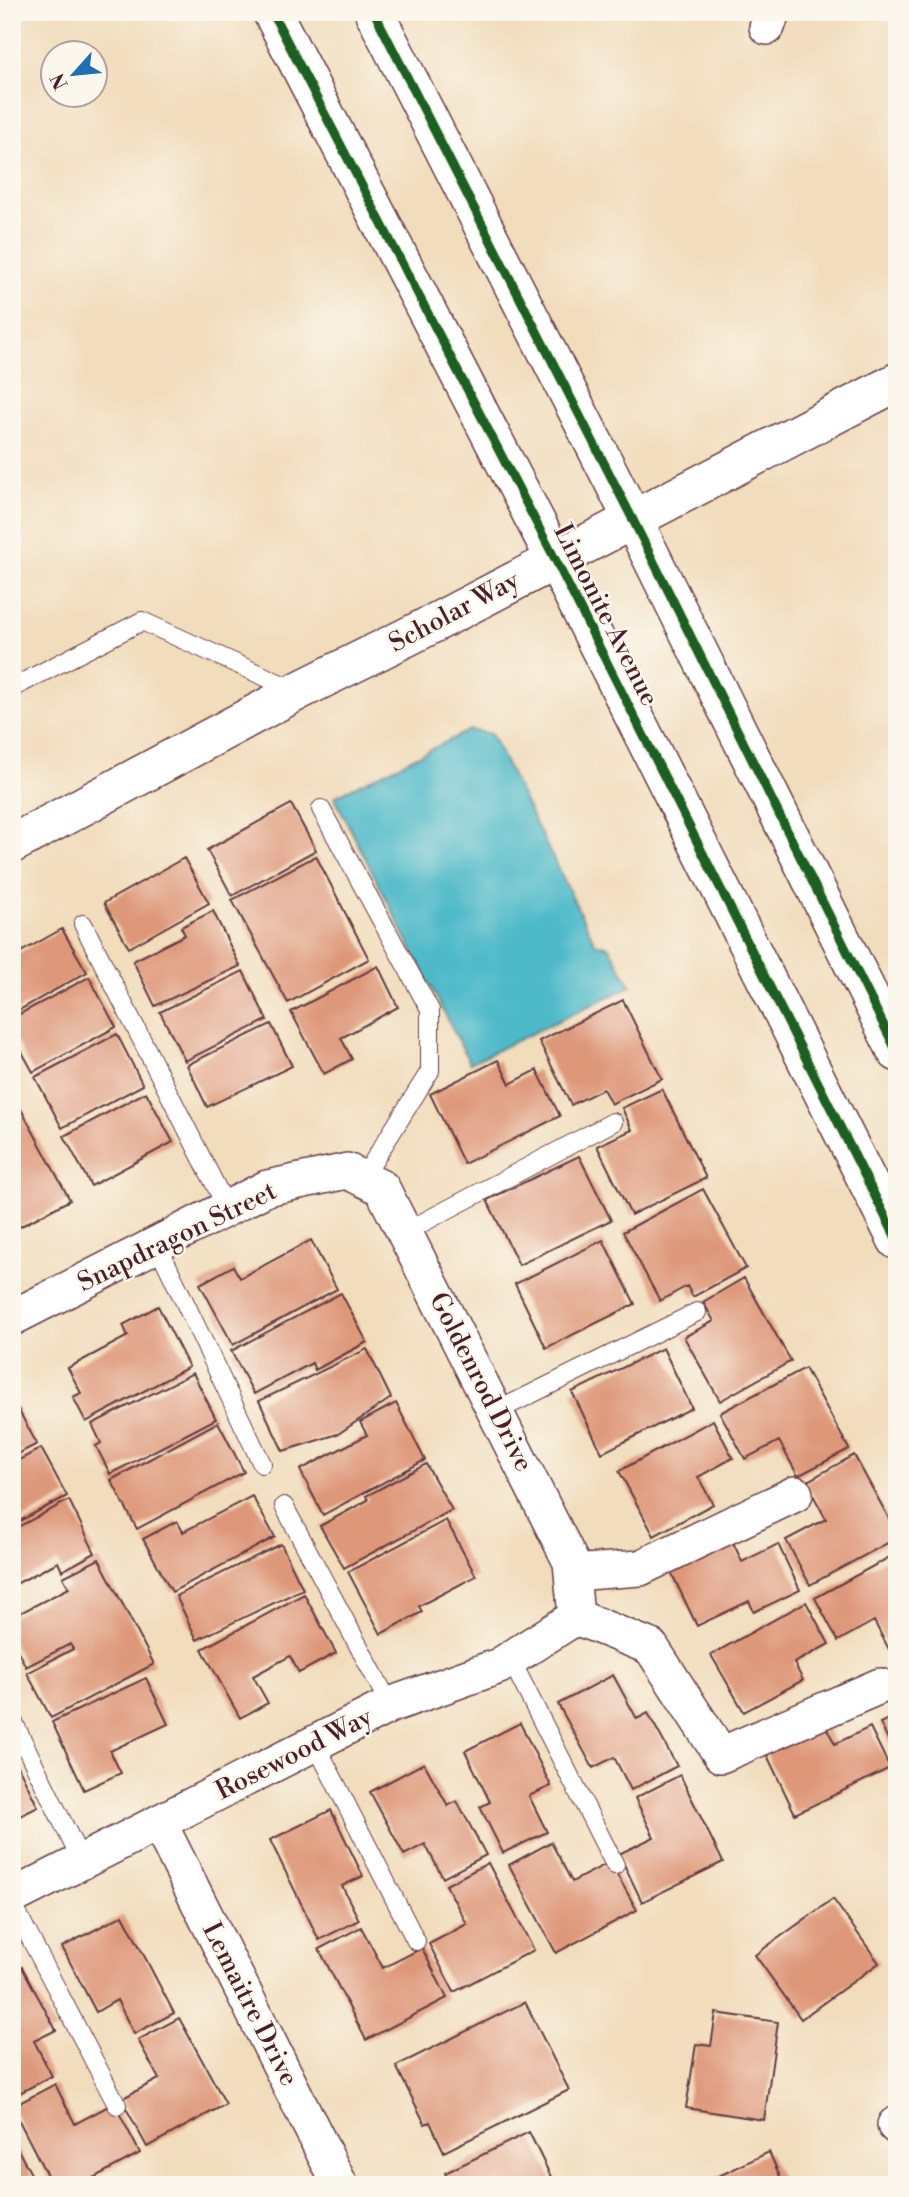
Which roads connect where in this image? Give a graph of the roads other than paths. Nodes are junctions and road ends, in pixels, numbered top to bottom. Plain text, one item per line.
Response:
1 (272, 12) edge
2 (374, 12) edge
3 (897, 382) edge
4 (632, 518) junction
5 (555, 559) junction
6 (12, 688) edge
7 (298, 691) junction
8 (321, 809) dead end
9 (12, 844) edge
10 (83, 925) dead end
11 (897, 1052) edge
12 (613, 1122) dead end
13 (355, 1175) junction
14 (227, 1208) junction
15 (405, 1231) junction
16 (897, 1240) edge
17 (157, 1244) junction
18 (697, 1312) dead end
19 (12, 1318) edge
20 (495, 1412) junction
21 (262, 1464) dead end
22 (795, 1494) dead end
23 (284, 1506) dead end
24 (572, 1573) junction
25 (576, 1617) junction
26 (510, 1658) junction
27 (880, 1686) dead end
28 (390, 1704) junction
29 (12, 1719) edge
30 (315, 1743) junction
31 (159, 1823) junction
32 (82, 1862) junction
33 (615, 1866) dead end
34 (12, 1897) edge
35 (12, 1903) edge
36 (416, 1941) dead end
37 (117, 2105) dead end
38 (340, 2185) edge

1 - 5 main road, Limonite Avenue
2 - 4 main road
3 - 4 main road, Scholar Way
4 - 5 main road, Scholar Way
4 - 11 main road
5 - 7 main road, Scholar Way
5 - 16 main road, Limonite Avenue
6 - 7 lane
7 - 9 main road, Scholar Way
8 - 13 lane
10 - 14 lane
12 - 15 lane
13 - 14 street, Snapdragon Street
13 - 15 street, Goldenrod Drive
14 - 17 street, Snapdragon Street
15 - 20 street, Goldenrod Drive
17 - 19 street, Snapdragon Street
17 - 21 lane
18 - 20 lane
20 - 24 street, Goldenrod Drive
22 - 24 street
23 - 28 lane
24 - 25 street, Goldenrod Drive
25 - 26 street, Rosewood Way
25 - 27 street
26 - 28 street, Rosewood Way
26 - 33 lane
28 - 30 street, Rosewood Way
29 - 32 lane
30 - 31 street, Rosewood Way
30 - 36 lane
31 - 32 street, Rosewood Way
31 - 38 street, Lemaitre Drive
32 - 34 street, Rosewood Way
35 - 37 lane

